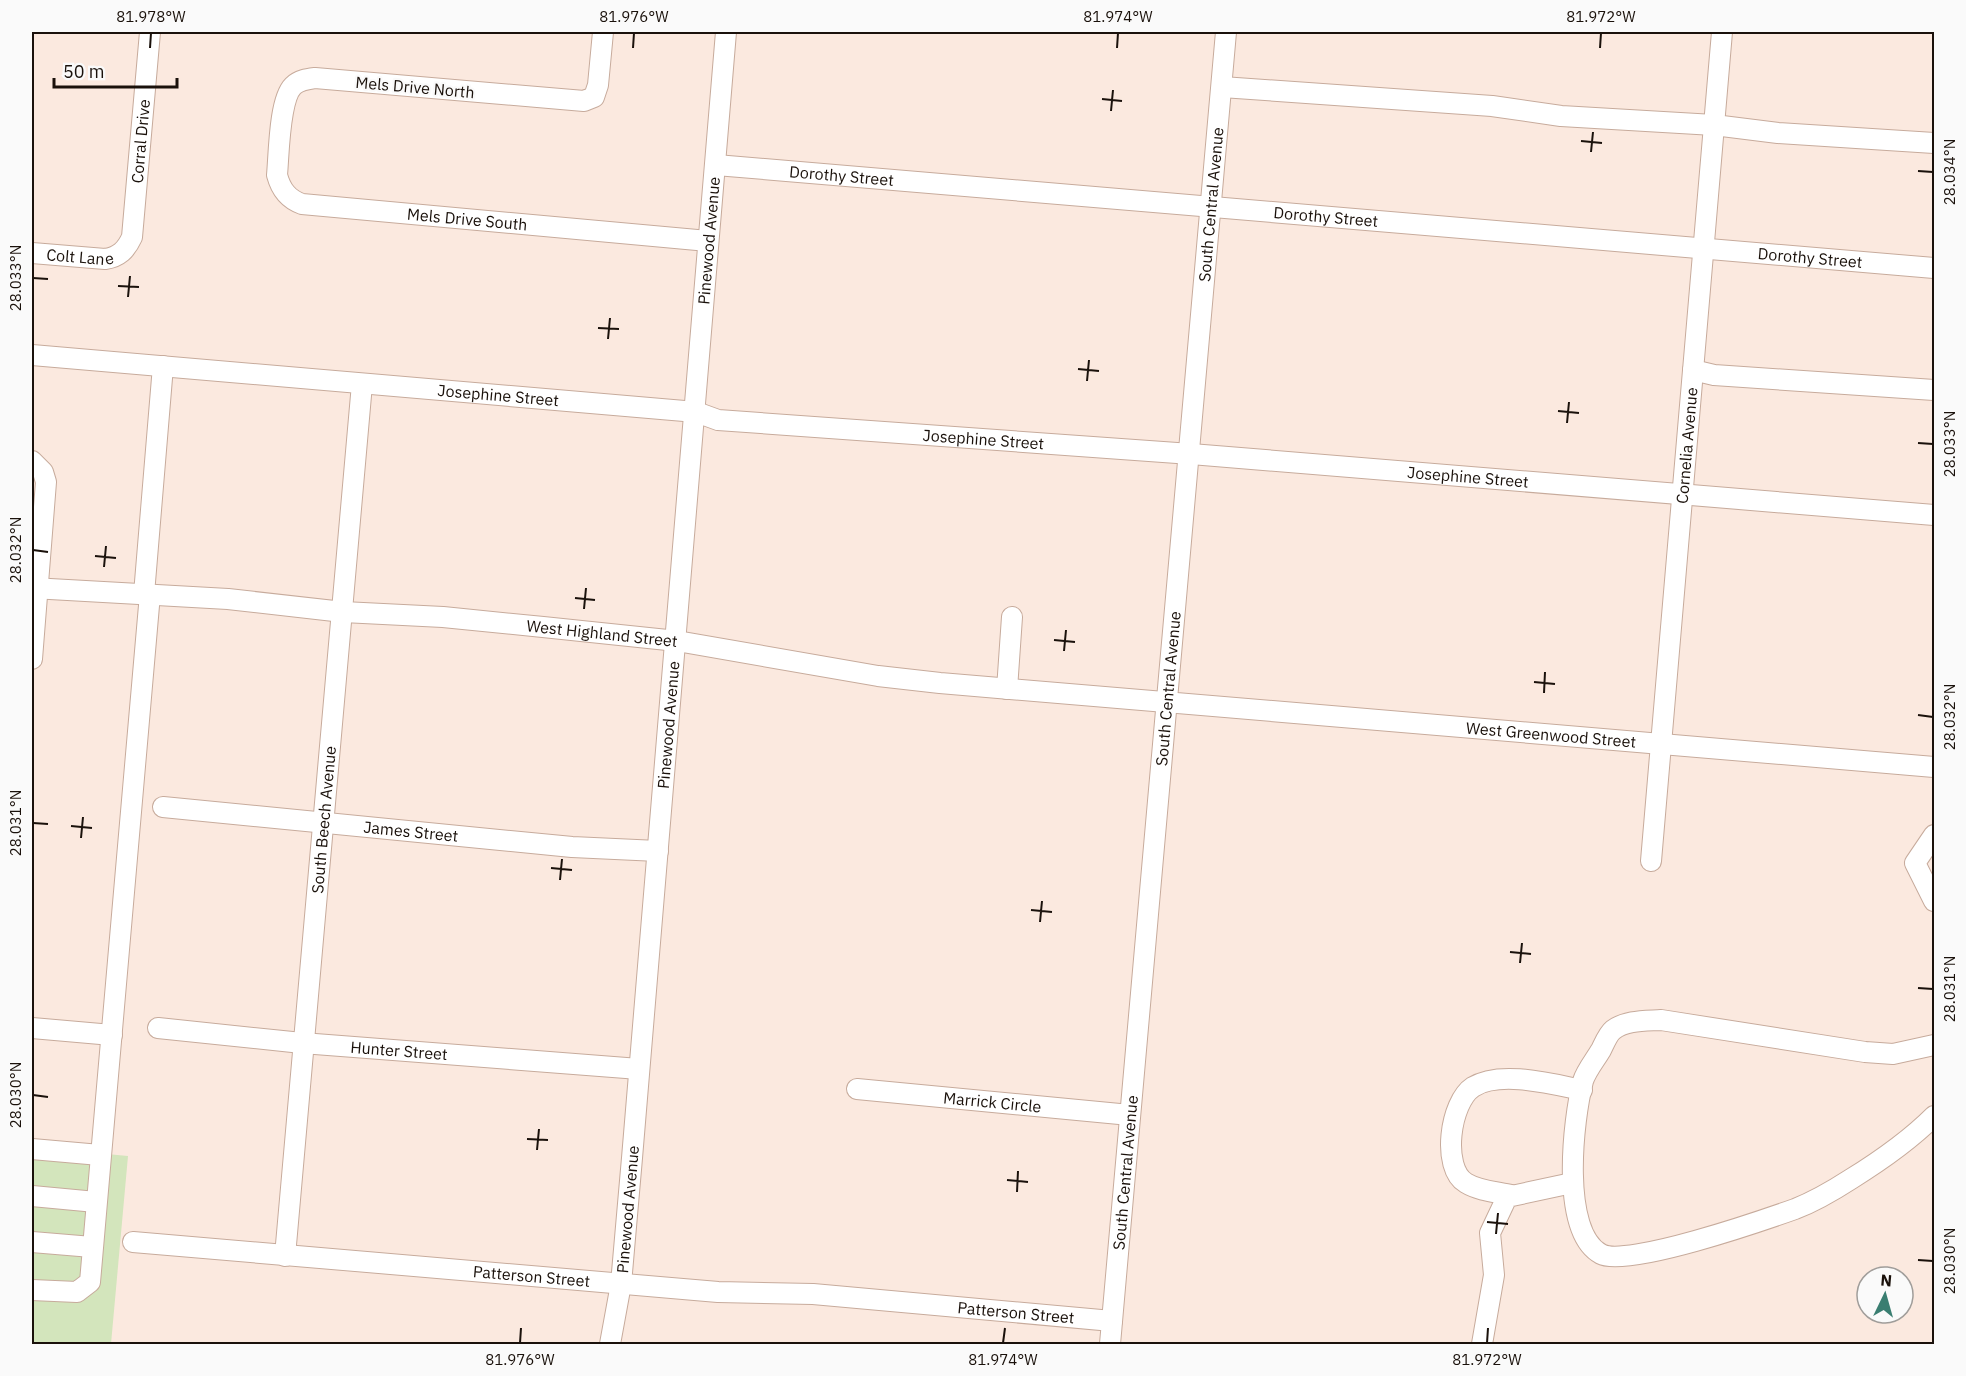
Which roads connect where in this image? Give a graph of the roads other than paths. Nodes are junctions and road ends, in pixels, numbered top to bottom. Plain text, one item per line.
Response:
1 (150, 32) edge
2 (603, 32) edge
3 (726, 32) edge
4 (1226, 32) edge
5 (1722, 32) edge
6 (1222, 87) junction
7 (1714, 125) junction
8 (281, 139) joint
9 (1935, 144) edge
10 (716, 165) junction
11 (1212, 207) junction
12 (708, 241) junction
13 (124, 250) joint
14 (1704, 250) junction
15 (32, 253) edge
16 (1935, 268) edge
17 (32, 355) edge
18 (163, 366) junction
19 (1693, 370) junction
20 (362, 384) junction
21 (1935, 390) edge
22 (696, 412) junction
23 (1191, 454) junction
24 (32, 461) edge
25 (1682, 496) junction
26 (1935, 515) edge
27 (35, 588) edge
28 (147, 594) junction
29 (343, 612) junction
30 (1012, 617) dead end
31 (676, 641) junction
32 (32, 659) edge
33 (1007, 689) junction
34 (1168, 703) junction
35 (1661, 744) junction
36 (1935, 767) edge
37 (163, 807) dead end
38 (322, 821) junction
39 (1935, 835) edge
40 (658, 851) junction
41 (1651, 861) dead end
42 (1935, 901) edge
43 (32, 1028) edge
44 (158, 1028) dead end
45 (112, 1035) junction
46 (302, 1043) junction
47 (1935, 1045) edge
48 (639, 1069) junction
49 (857, 1089) dead end
50 (1582, 1090) junction
51 (1130, 1115) junction
52 (1935, 1116) edge
53 (32, 1149) edge
54 (100, 1155) junction
55 (1572, 1183) junction
56 (1511, 1195) junction
57 (32, 1196) edge
58 (96, 1202) junction
59 (32, 1242) edge
60 (133, 1242) dead end
61 (92, 1247) junction
62 (285, 1256) junction
63 (621, 1284) junction
64 (32, 1290) edge
65 (1112, 1321) junction
66 (610, 1344) edge
67 (1110, 1344) edge
68 (1482, 1344) edge

1 - 13 street, Corral Drive
2 - 8 street, Mels Drive North
3 - 10 street, Pinewood Avenue
4 - 6 street, South Central Avenue
5 - 7 street, Cornelia Avenue
6 - 7 street
6 - 11 street, South Central Avenue
7 - 9 street
7 - 14 street, Cornelia Avenue
8 - 12 street, Mels Drive South
10 - 11 street, Dorothy Street
10 - 12 street, Pinewood Avenue
11 - 14 street, Dorothy Street
11 - 23 street, South Central Avenue
12 - 22 street, Pinewood Avenue
13 - 15 street, Colt Lane
14 - 16 street, Dorothy Street
14 - 19 street, Cornelia Avenue
17 - 18 street, Josephine Street
18 - 20 street, Josephine Street
18 - 28 street
19 - 21 street
19 - 25 street, Cornelia Avenue
20 - 22 street, Josephine Street
20 - 29 street, South Beech Avenue
22 - 23 street, Josephine Street
22 - 31 street, Pinewood Avenue
23 - 25 street, Josephine Street
23 - 34 street, South Central Avenue
24 - 27 street
25 - 26 street, Josephine Street
25 - 35 street, Cornelia Avenue
27 - 28 street, West Highland Street
27 - 32 street
28 - 29 street, West Highland Street
28 - 45 street
29 - 31 street, West Highland Street
29 - 38 street, South Beech Avenue
30 - 33 street
31 - 33 street, West Highland Street
31 - 40 street, Pinewood Avenue
33 - 34 street, West Highland Street
34 - 35 street, West Greenwood Street
34 - 51 street, South Central Avenue
35 - 36 street, West Greenwood Street
35 - 41 street, Cornelia Avenue
37 - 38 street, James Street
38 - 40 street, James Street
38 - 46 street, South Beech Avenue
39 - 42 street
40 - 48 street, Pinewood Avenue
43 - 45 street
44 - 46 street, Hunter Street
45 - 54 street
46 - 48 street, Hunter Street
46 - 62 street, South Beech Avenue
47 - 50 street
48 - 63 street, Pinewood Avenue
49 - 51 street, Marrick Circle
50 - 55 street
50 - 56 street
51 - 65 street, South Central Avenue
52 - 55 street
53 - 54 street
54 - 58 street
55 - 56 street
56 - 68 street
57 - 58 street
58 - 61 street
59 - 61 street
60 - 62 street, Patterson Street
61 - 64 street
62 - 63 street, Patterson Street
63 - 65 street, Patterson Street
63 - 66 street, Pinewood Avenue
65 - 67 street, South Central Avenue

